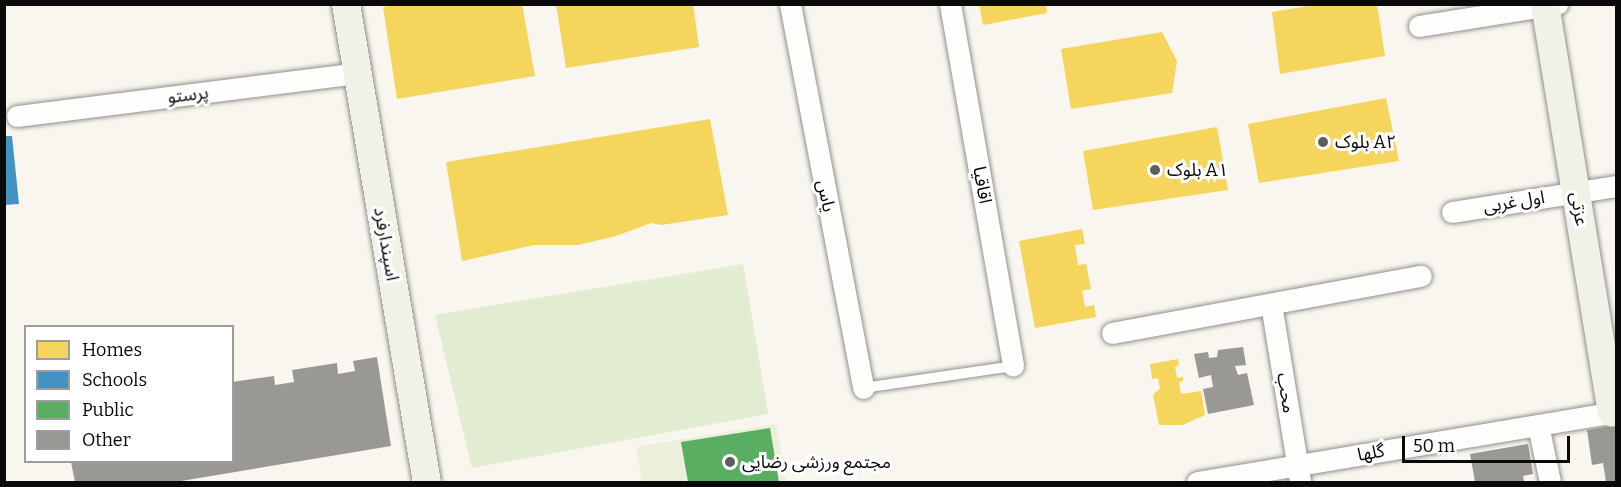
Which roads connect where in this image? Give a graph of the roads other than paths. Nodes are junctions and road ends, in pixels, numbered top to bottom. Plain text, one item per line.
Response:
1 (346, 4) edge
2 (790, 4) edge
3 (950, 4) edge
4 (1550, 5) edge
5 (1419, 26) dead end
6 (358, 73) junction
7 (17, 116) dead end
8 (1617, 186) edge
9 (1577, 193) junction
10 (1452, 212) dead end
11 (1421, 276) dead end
12 (1271, 304) junction
13 (1112, 333) dead end
14 (1013, 366) joint
15 (862, 388) joint
16 (1614, 413) edge
17 (1538, 425) junction
18 (1299, 474) edge
19 (427, 483) edge
20 (1197, 483) edge
21 (1550, 483) edge

1 - 6 street, اسپندارفرد
2 - 15 street, یاس
3 - 14 street, اقاقیا
4 - 5 street
4 - 9 street, عزتی
6 - 7 street, پرستو
6 - 19 street, اسپندارفرد
8 - 9 street, اول غربی
9 - 10 street, اول غربی
9 - 16 street, عزتی
11 - 12 street
12 - 13 street
12 - 18 street, محب
14 - 15 lane
16 - 17 street, گلها
17 - 18 street, گلها
17 - 21 street
18 - 20 street, گلها

